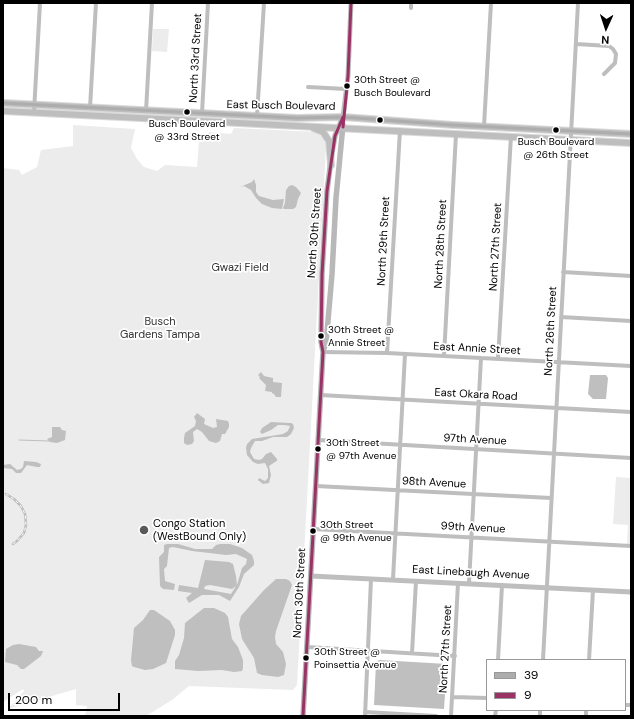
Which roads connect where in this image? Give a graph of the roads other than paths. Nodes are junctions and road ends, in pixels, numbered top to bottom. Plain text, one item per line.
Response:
1 (40, 3) edge
2 (96, 3) edge
3 (152, 3) edge
4 (208, 3) edge
5 (264, 3) edge
6 (351, 3) edge
7 (411, 3) edge
8 (491, 3) edge
9 (578, 3) edge
10 (410, 8) dead end
11 (576, 44) junction
12 (604, 74) dead end
13 (308, 87) dead end
14 (346, 89) junction
15 (3, 103) edge
16 (34, 105) junction
17 (90, 108) junction
18 (3, 111) edge
19 (146, 111) junction
20 (34, 112) junction
21 (202, 113) junction
22 (107, 116) junction
23 (257, 116) junction
24 (343, 117) junction
25 (216, 122) junction
26 (308, 126) junction
27 (484, 126) junction
28 (341, 128) junction
29 (400, 130) junction
30 (570, 131) junction
31 (456, 134) junction
32 (631, 134) edge
33 (511, 136) junction
34 (570, 140) junction
35 (631, 143) edge
36 (331, 165) junction
37 (563, 272) junction
38 (631, 276) edge
39 (560, 317) junction
40 (631, 321) edge
41 (323, 352) junction
42 (388, 353) junction
43 (405, 354) junction
44 (444, 356) junction
45 (481, 358) junction
46 (498, 359) junction
47 (558, 362) junction
48 (631, 366) edge
49 (320, 395) junction
50 (402, 399) junction
51 (479, 404) junction
52 (556, 408) junction
53 (631, 412) edge
54 (318, 440) junction
55 (400, 445) junction
56 (476, 449) junction
57 (553, 454) junction
58 (631, 458) edge
59 (316, 486) junction
60 (398, 490) junction
61 (474, 494) junction
62 (551, 498) junction
63 (313, 529) junction
64 (395, 534) junction
65 (472, 538) junction
66 (550, 541) junction
67 (631, 546) edge
68 (311, 576) junction
69 (371, 579) junction
70 (393, 579) junction
71 (416, 580) junction
72 (458, 583) junction
73 (469, 583) junction
74 (502, 585) junction
75 (547, 588) junction
76 (593, 590) junction
77 (631, 592) edge
78 (307, 647) junction
79 (368, 651) junction
80 (412, 653) junction
81 (455, 656) junction
82 (498, 659) edge
83 (543, 659) edge
84 (589, 659) edge
85 (453, 697) junction
86 (486, 698) edge
87 (365, 714) edge
88 (408, 715) edge
89 (303, 716) edge
90 (436, 716) edge
91 (451, 716) edge

1 - 16 street
2 - 17 street
3 - 19 street
4 - 21 street, North 33rd Street
5 - 23 street
6 - 14 street, North 30th Street
7 - 10 street
8 - 27 street
9 - 11 street, North 26th Street
11 - 12 street
11 - 30 street, North 26th Street
13 - 14 street
14 - 24 street, North 30th Street
15 - 16 main road, East Busch Boulevard
16 - 17 main road, East Busch Boulevard
16 - 20 street
17 - 19 main road, East Busch Boulevard
18 - 20 main road, East Busch Boulevard
19 - 21 main road, East Busch Boulevard
19 - 22 main road
20 - 22 main road, East Busch Boulevard
21 - 23 main road, East Busch Boulevard
22 - 25 main road, East Busch Boulevard
23 - 24 main road, East Busch Boulevard
23 - 25 main road
24 - 27 main road, East Busch Boulevard
24 - 28 main road, North 30th Street
25 - 26 main road, East Busch Boulevard
26 - 28 main road, East Busch Boulevard
26 - 36 main road
27 - 30 main road, East Busch Boulevard
27 - 31 main road
28 - 29 main road, East Busch Boulevard
28 - 36 main road, North 30th Street
28 - 41 main road, North 30th Street
29 - 31 main road, East Busch Boulevard
29 - 42 street, North 29th Street
30 - 32 main road, East Busch Boulevard
30 - 34 street, North 26th Street
31 - 33 main road, East Busch Boulevard
31 - 44 street, North 28th Street
33 - 34 main road, East Busch Boulevard
33 - 46 street, North 27th Street
34 - 35 main road, East Busch Boulevard
34 - 37 street, North 26th Street
36 - 41 main road, North 30th Street
37 - 38 street
37 - 39 street, North 26th Street
39 - 40 street
39 - 47 street, North 26th Street
41 - 42 street, East Annie Street
41 - 49 main road, North 30th Street
42 - 43 street, East Annie Street
43 - 44 street, East Annie Street
43 - 50 street
44 - 45 street, East Annie Street
45 - 46 street, East Annie Street
45 - 51 street
46 - 47 street, East Annie Street
47 - 48 street, East Annie Street
47 - 52 street, North 26th Street
49 - 50 street, East Okara Road
49 - 54 main road, North 30th Street
50 - 51 street, East Okara Road
50 - 55 street
51 - 52 street, East Okara Road
51 - 56 street
52 - 53 street, East Okara Road
52 - 57 street, North 26th Street
54 - 55 street, 97th Avenue
54 - 59 main road, North 30th Street
55 - 56 street, 97th Avenue
55 - 60 street
56 - 57 street, 97th Avenue
56 - 61 street
57 - 58 street, 97th Avenue
57 - 62 street, North 26th Street
59 - 60 street, 98th Avenue
59 - 63 main road, North 30th Street
60 - 61 street, 98th Avenue
60 - 64 street
61 - 62 street, 98th Avenue
61 - 65 street
62 - 66 street, North 26th Street
63 - 64 street, 99th Avenue
63 - 68 main road, North 30th Street
64 - 65 street, 99th Avenue
64 - 70 street
65 - 66 street, 99th Avenue
65 - 73 street
66 - 67 street, 99th Avenue
66 - 75 street, North 26th Street
68 - 69 street, East Linebaugh Avenue
68 - 78 main road, North 30th Street
69 - 70 street, East Linebaugh Avenue
69 - 79 street
70 - 71 street, East Linebaugh Avenue
71 - 72 street, East Linebaugh Avenue
71 - 80 street
72 - 73 street, East Linebaugh Avenue
72 - 81 street, North 27th Street
73 - 74 street, East Linebaugh Avenue
74 - 75 street, East Linebaugh Avenue
74 - 82 street
75 - 76 street, East Linebaugh Avenue
75 - 83 street, North 26th Street
76 - 77 street, East Linebaugh Avenue
76 - 84 street
78 - 79 street
78 - 89 main road, North 30th Street
79 - 80 street
79 - 87 street
80 - 81 street
81 - 85 street, North 27th Street
85 - 86 street
85 - 91 street, North 27th Street
87 - 88 street
88 - 90 street

